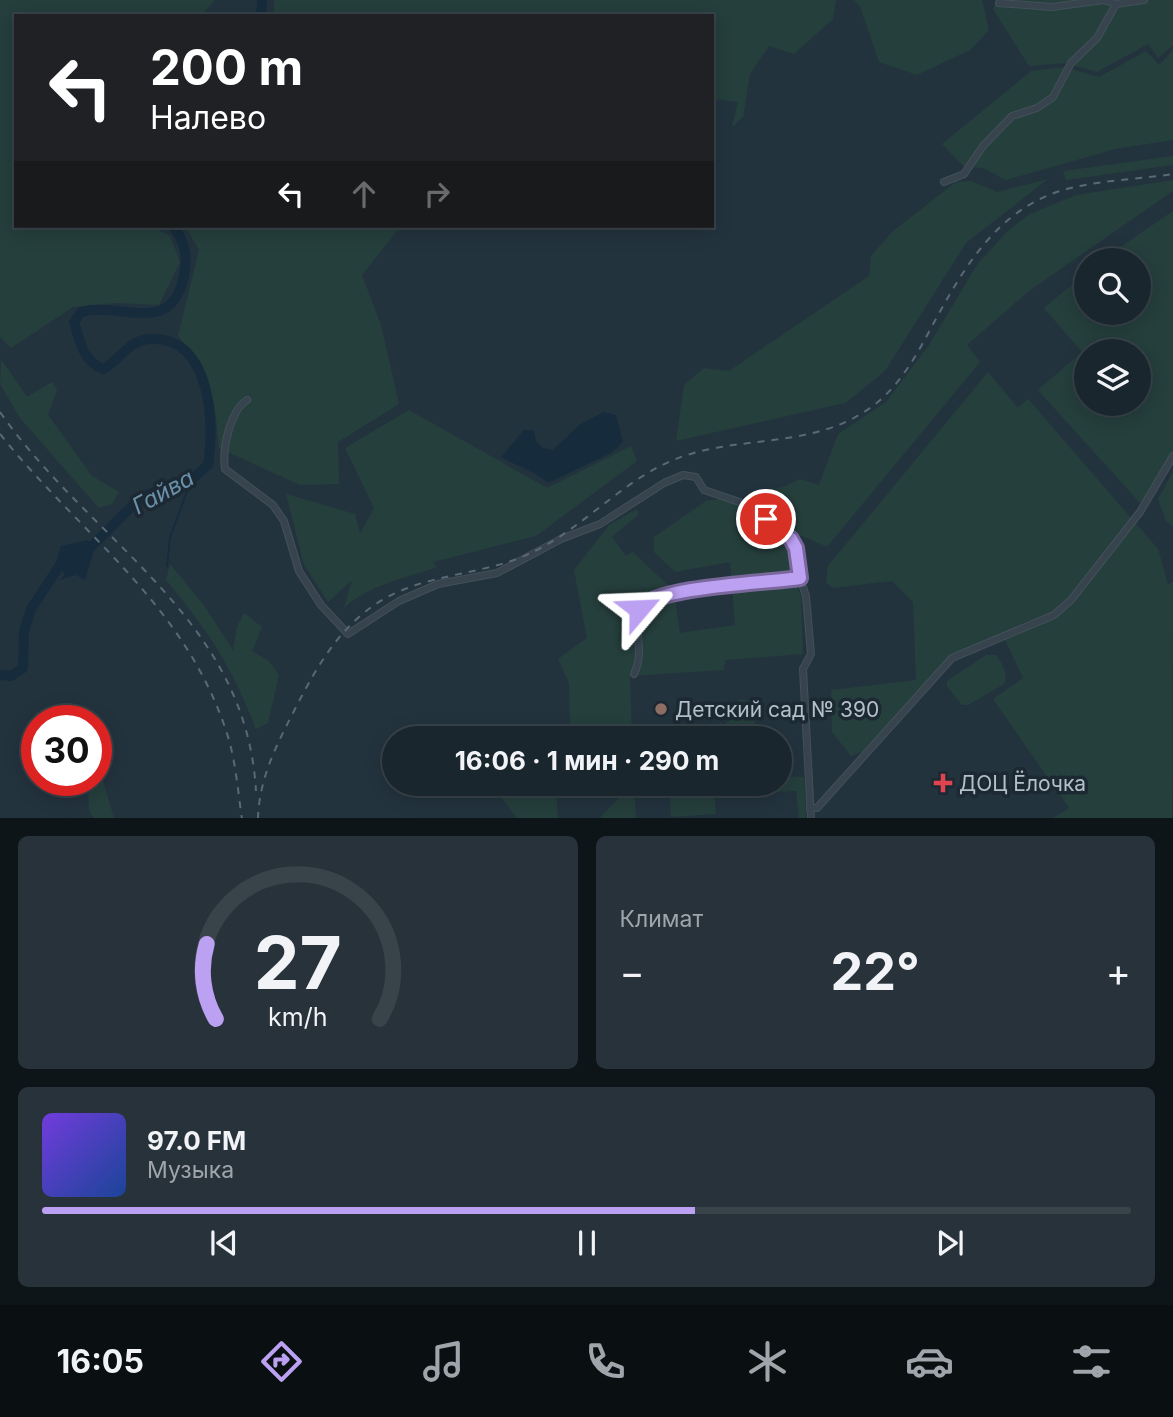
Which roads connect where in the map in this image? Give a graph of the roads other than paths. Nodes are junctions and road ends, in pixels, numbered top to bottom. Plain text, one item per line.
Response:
1 (1144, 0) edge
2 (999, 3) dead end
3 (1116, 4) junction
4 (944, 182) dead end
5 (247, 400) dead end
6 (1173, 456) edge
7 (800, 578) junction
8 (634, 674) dead end
9 (810, 808) junction
10 (811, 818) edge

1 - 3 street
2 - 3 street
3 - 4 street
5 - 7 street
6 - 9 street
7 - 8 street
7 - 9 street
9 - 10 street

